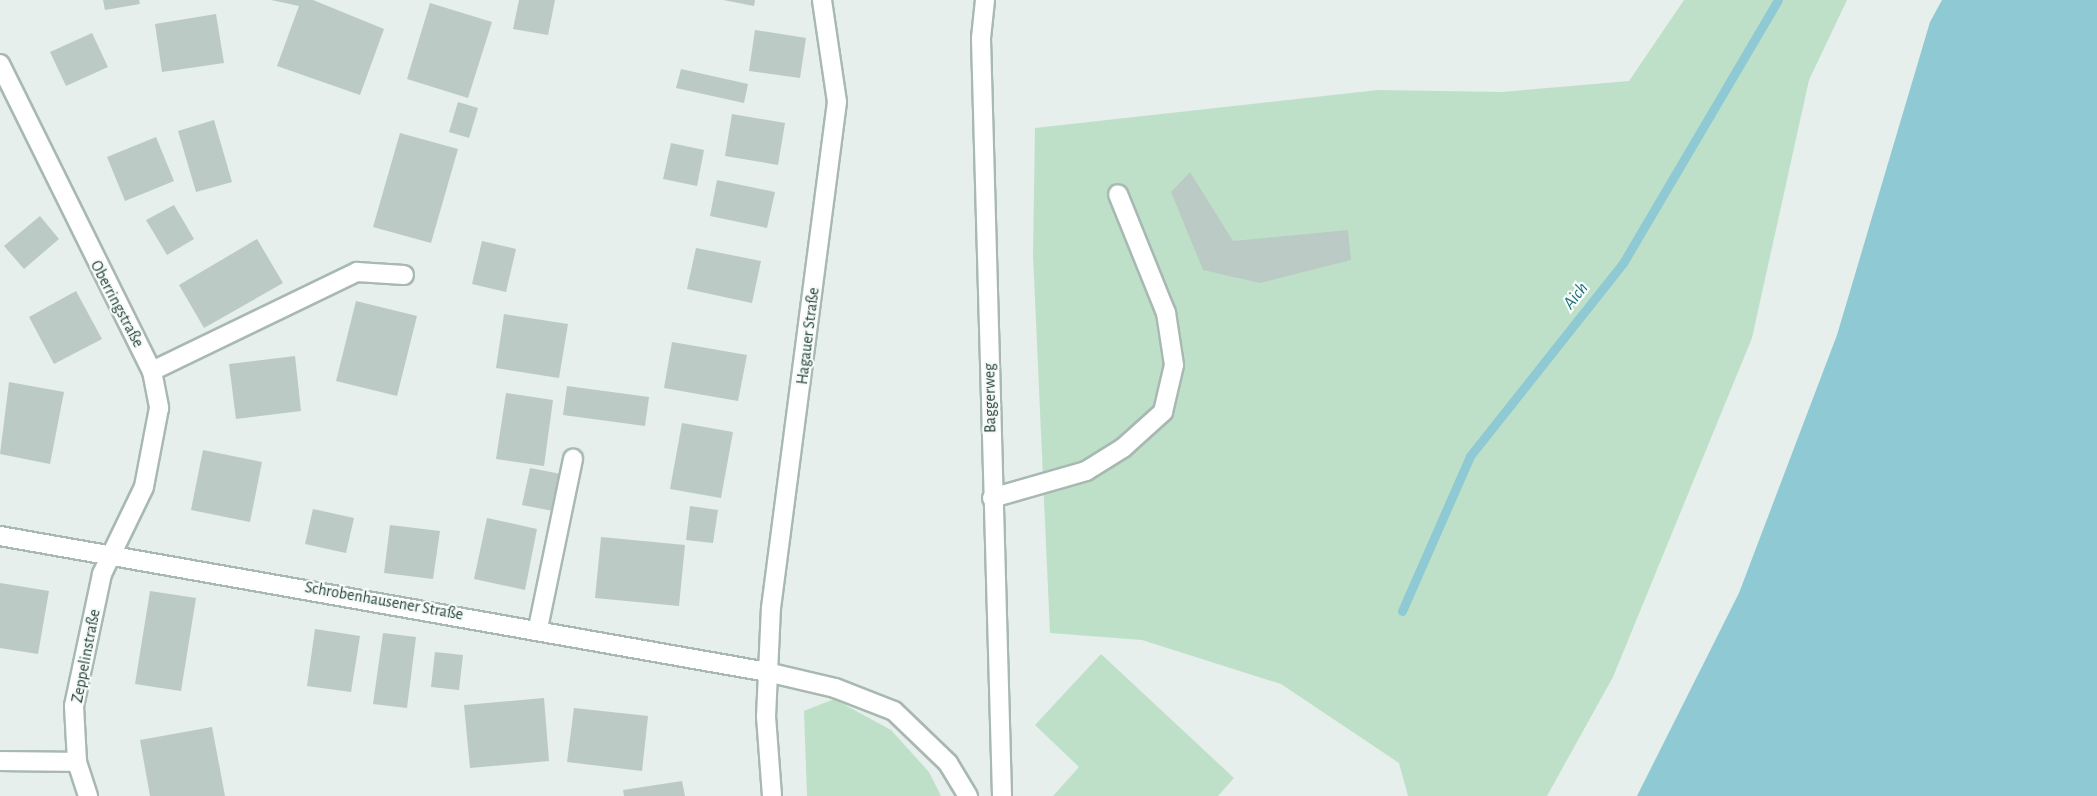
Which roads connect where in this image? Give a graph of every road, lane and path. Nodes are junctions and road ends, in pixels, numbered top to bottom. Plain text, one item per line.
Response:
1 (822, 0) edge
2 (985, 0) edge
3 (0, 64) edge
4 (1118, 194) dead end
5 (404, 275) dead end
6 (152, 371) junction
7 (573, 459) dead end
8 (992, 498) junction
9 (0, 536) edge
10 (115, 554) junction
11 (538, 628) junction
12 (767, 672) junction
13 (0, 760) edge
14 (78, 762) junction
15 (88, 796) edge
16 (772, 796) edge
17 (968, 796) edge
18 (1002, 796) edge

1 - 12 street, Hagauer Straße
2 - 8 street, Baggerweg
3 - 6 street, Oberringstraße
4 - 8 street
5 - 6 street
6 - 10 street, Oberringstraße
7 - 11 street
8 - 18 street, Baggerweg
9 - 10 street, Schrobenhausener Straße
10 - 11 street, Schrobenhausener Straße
10 - 14 street, Zeppelinstraße
11 - 12 street, Schrobenhausener Straße
12 - 16 street, Hagauer Straße
12 - 17 street
13 - 14 street
14 - 15 street, Zeppelinstraße

